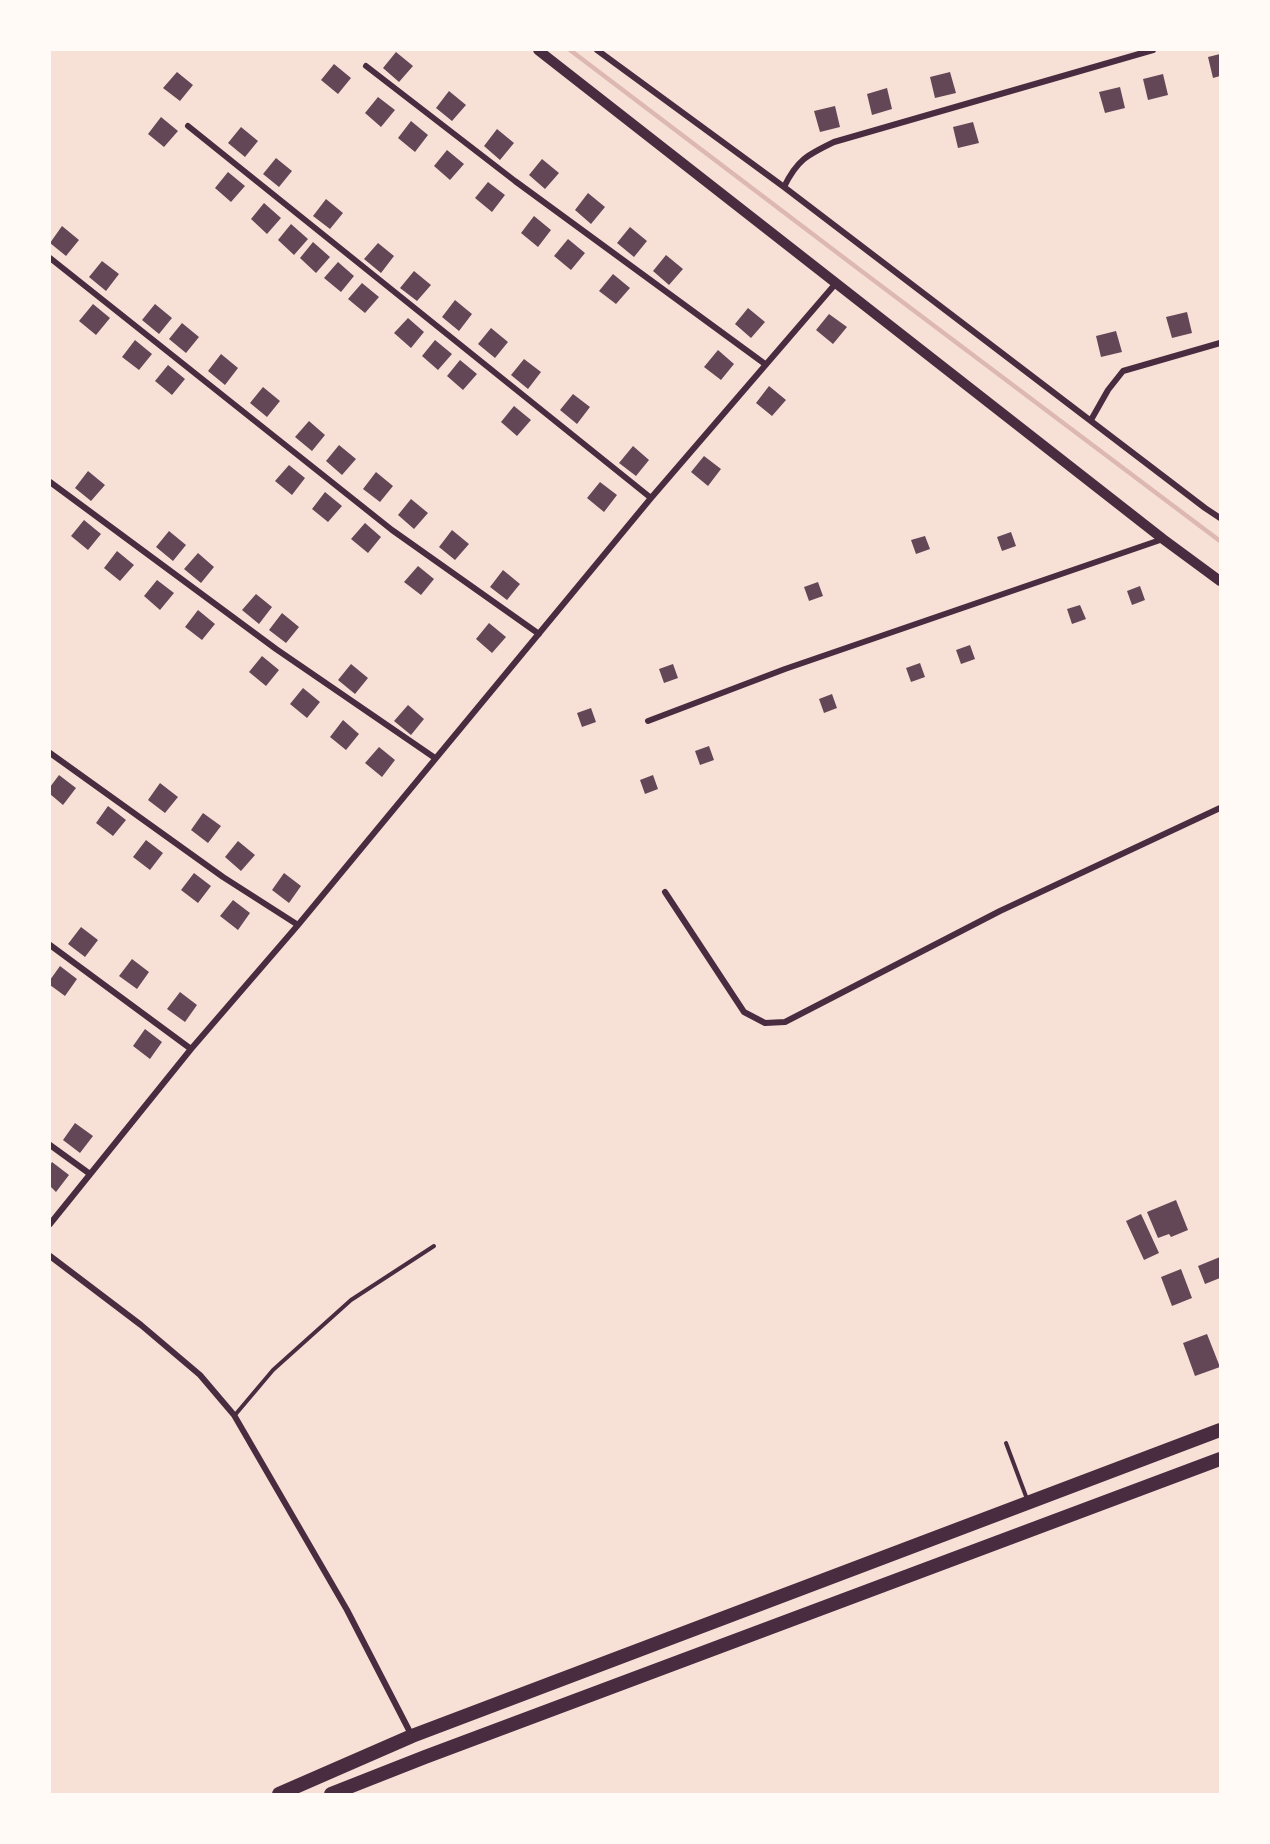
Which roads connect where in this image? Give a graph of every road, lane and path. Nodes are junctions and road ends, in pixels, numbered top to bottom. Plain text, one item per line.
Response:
1 (538, 50) edge
2 (597, 50) edge
3 (1153, 50) edge
4 (366, 66) dead end
5 (188, 126) dead end
6 (784, 187) junction
7 (50, 258) edge
8 (837, 282) junction
9 (1221, 343) edge
10 (765, 364) junction
11 (1090, 420) junction
12 (50, 482) edge
13 (651, 498) junction
14 (1221, 518) edge
15 (1164, 539) junction
16 (1221, 581) edge
17 (538, 634) junction
18 (648, 721) dead end
19 (50, 753) edge
20 (435, 758) junction
21 (1221, 808) edge
22 (665, 892) dead end
23 (298, 925) junction
24 (50, 945) edge
25 (191, 1049) junction
26 (50, 1145) edge
27 (90, 1174) junction
28 (50, 1224) edge
29 (434, 1246) dead end
30 (50, 1256) edge
31 (234, 1415) junction
32 (1216, 1429) edge
33 (1006, 1443) dead end
34 (1221, 1459) edge
35 (1028, 1503) junction
36 (1037, 1528) junction
37 (412, 1736) junction
38 (279, 1794) edge
39 (331, 1794) edge

1 - 8 street
2 - 6 street
3 - 6 street
4 - 10 street
5 - 13 street
6 - 11 street
7 - 17 street
8 - 10 street
8 - 15 street
9 - 11 street
10 - 13 street
11 - 14 street
12 - 20 street
13 - 17 street
15 - 16 street
15 - 18 street
17 - 20 street
19 - 23 street
20 - 23 street
21 - 22 street
23 - 25 street
24 - 25 street
25 - 27 street
26 - 27 street
27 - 28 street
29 - 31 lane
30 - 31 street
31 - 37 street
32 - 35 highway
33 - 35 lane
34 - 36 highway
35 - 36 highway
35 - 37 highway
36 - 39 highway
37 - 38 highway

